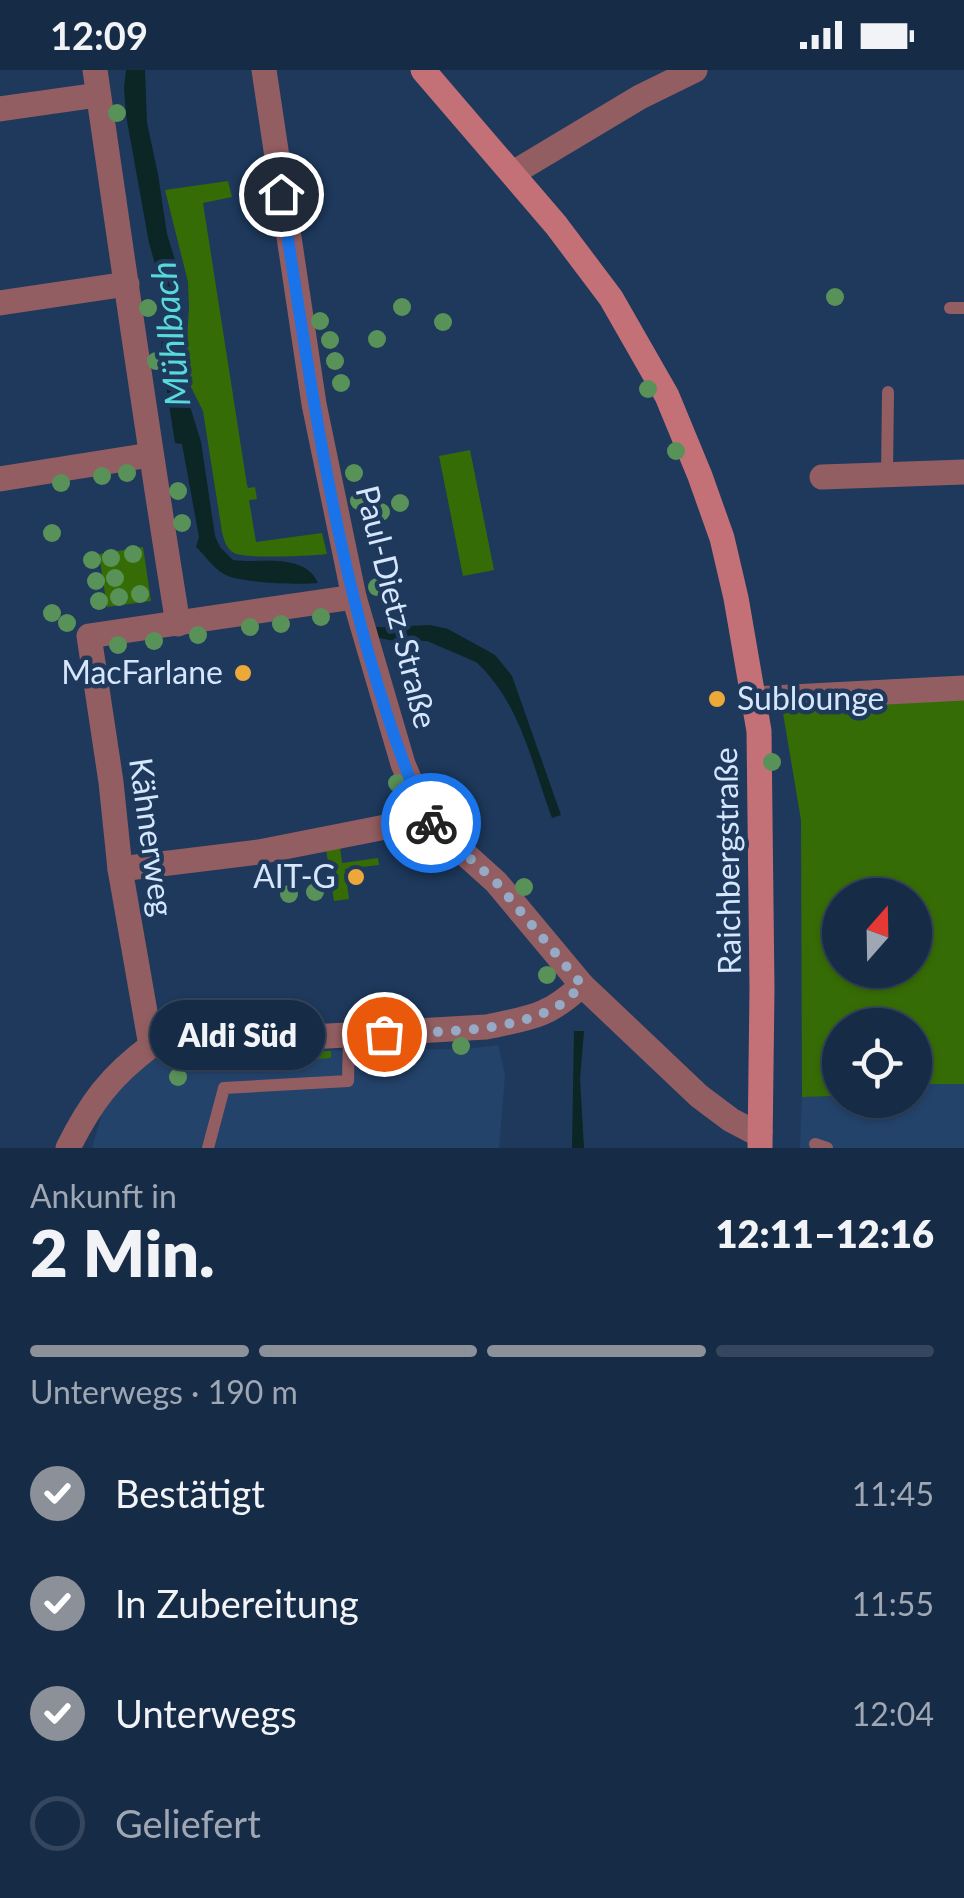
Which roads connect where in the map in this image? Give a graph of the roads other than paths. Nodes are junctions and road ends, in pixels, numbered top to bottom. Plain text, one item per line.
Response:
1 (264, 70) edge
2 (423, 70) edge
3 (695, 70) edge
4 (97, 82) edge
5 (0, 109) edge
6 (513, 173) junction
7 (127, 284) junction
8 (0, 303) edge
9 (888, 392) dead end
10 (150, 455) junction
11 (964, 472) edge
12 (887, 475) junction
13 (822, 477) dead end
14 (0, 479) edge
15 (354, 597) junction
16 (178, 624) junction
17 (964, 688) edge
18 (754, 699) junction
19 (426, 819) junction
20 (120, 869) junction
21 (582, 985) junction
22 (349, 1036) junction
23 (151, 1046) junction
24 (760, 1140) edge
25 (68, 1148) edge
26 (208, 1148) edge

1 - 15 street, Paul-Dietz-Straße
2 - 6 street, Raichbergstraße
3 - 6 street
4 - 5 street
4 - 7 street
6 - 18 street, Raichbergstraße
7 - 8 street
7 - 10 street
9 - 12 lane
10 - 14 street
10 - 16 street
11 - 12 street
12 - 13 street
15 - 16 street
15 - 19 street, Paul-Dietz-Straße
16 - 20 street, Kähnerweg
17 - 18 street
18 - 24 street, Raichbergstraße
19 - 20 street
19 - 21 street, Paul-Dietz-Straße
20 - 23 street, Kähnerweg
21 - 22 street
21 - 24 street, Paul-Dietz-Straße
22 - 23 street
22 - 26 lane
23 - 25 street

